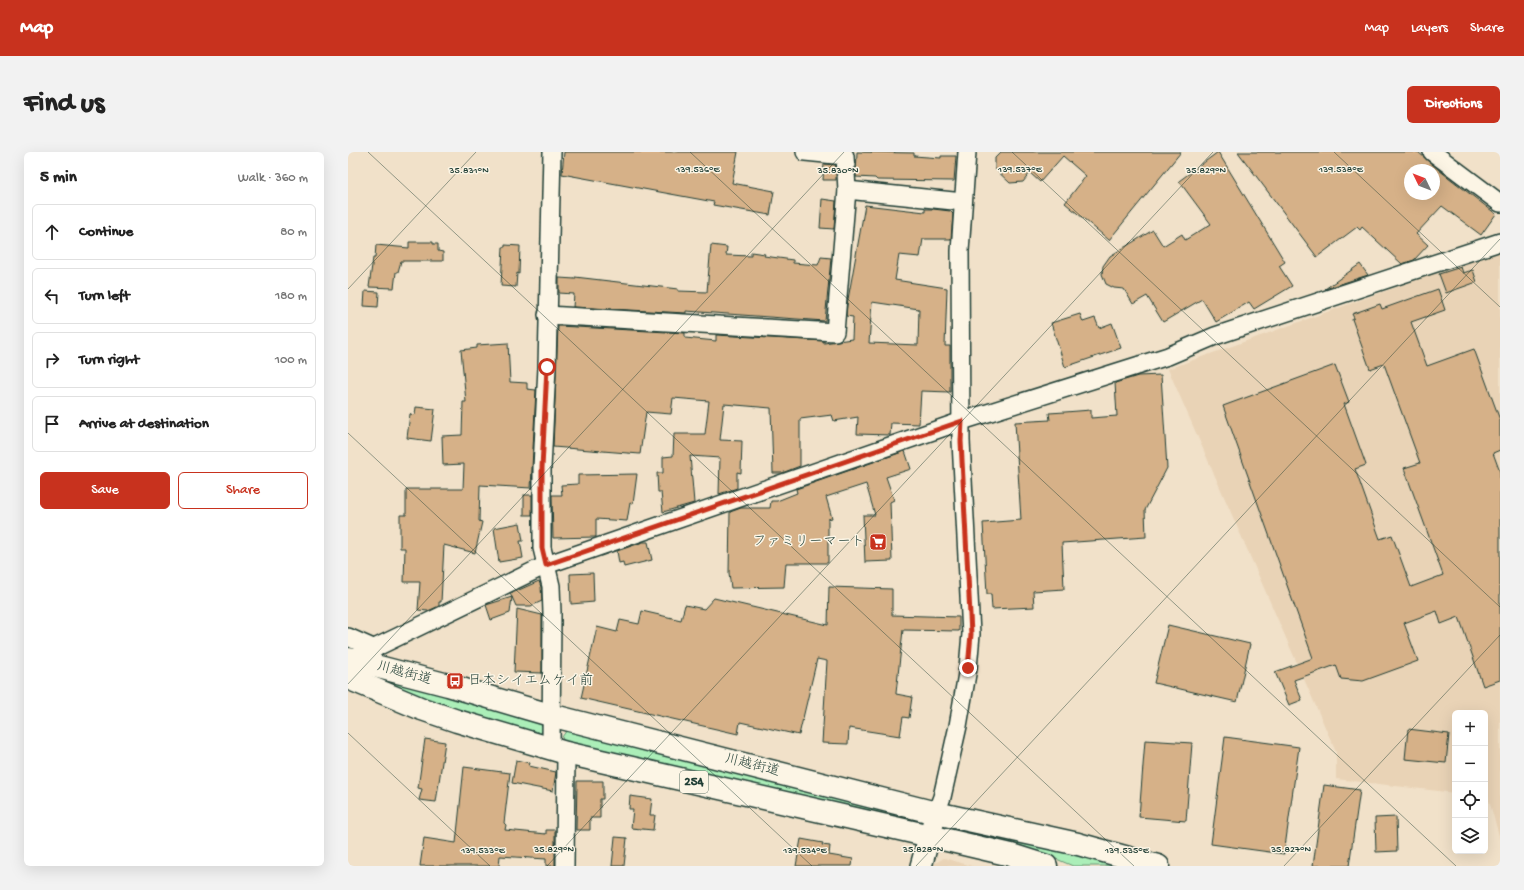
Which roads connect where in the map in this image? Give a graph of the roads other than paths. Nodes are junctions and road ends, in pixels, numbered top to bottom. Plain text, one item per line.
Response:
1 (552, 152) edge
2 (805, 152) edge
3 (967, 152) edge
4 (1432, 152) edge
5 (846, 190) junction
6 (962, 202) junction
7 (1500, 203) edge
8 (1500, 242) edge
9 (547, 315) junction
10 (962, 421) junction
11 (546, 565) junction
12 (348, 637) edge
13 (375, 649) junction
14 (349, 666) edge
15 (550, 715) junction
16 (558, 751) junction
17 (936, 813) junction
18 (930, 836) junction
19 (565, 866) edge
20 (921, 866) edge
21 (1046, 866) edge
22 (1158, 866) edge

1 - 9 street
2 - 5 street
3 - 6 street
4 - 7 street
5 - 6 street
5 - 9 street
6 - 10 street
8 - 10 street
9 - 11 street
10 - 11 street
10 - 17 street
11 - 13 street
11 - 15 street
12 - 13 street
13 - 14 street
14 - 15 highway, 川越街道 / 254
14 - 16 highway, 川越街道 / 254
15 - 16 street
15 - 17 highway, 川越街道 / 254
16 - 18 highway, 川越街道 / 254
16 - 19 street
17 - 18 street
17 - 22 highway, 川越街道 / 254
18 - 20 street
18 - 21 highway, 川越街道 / 254

